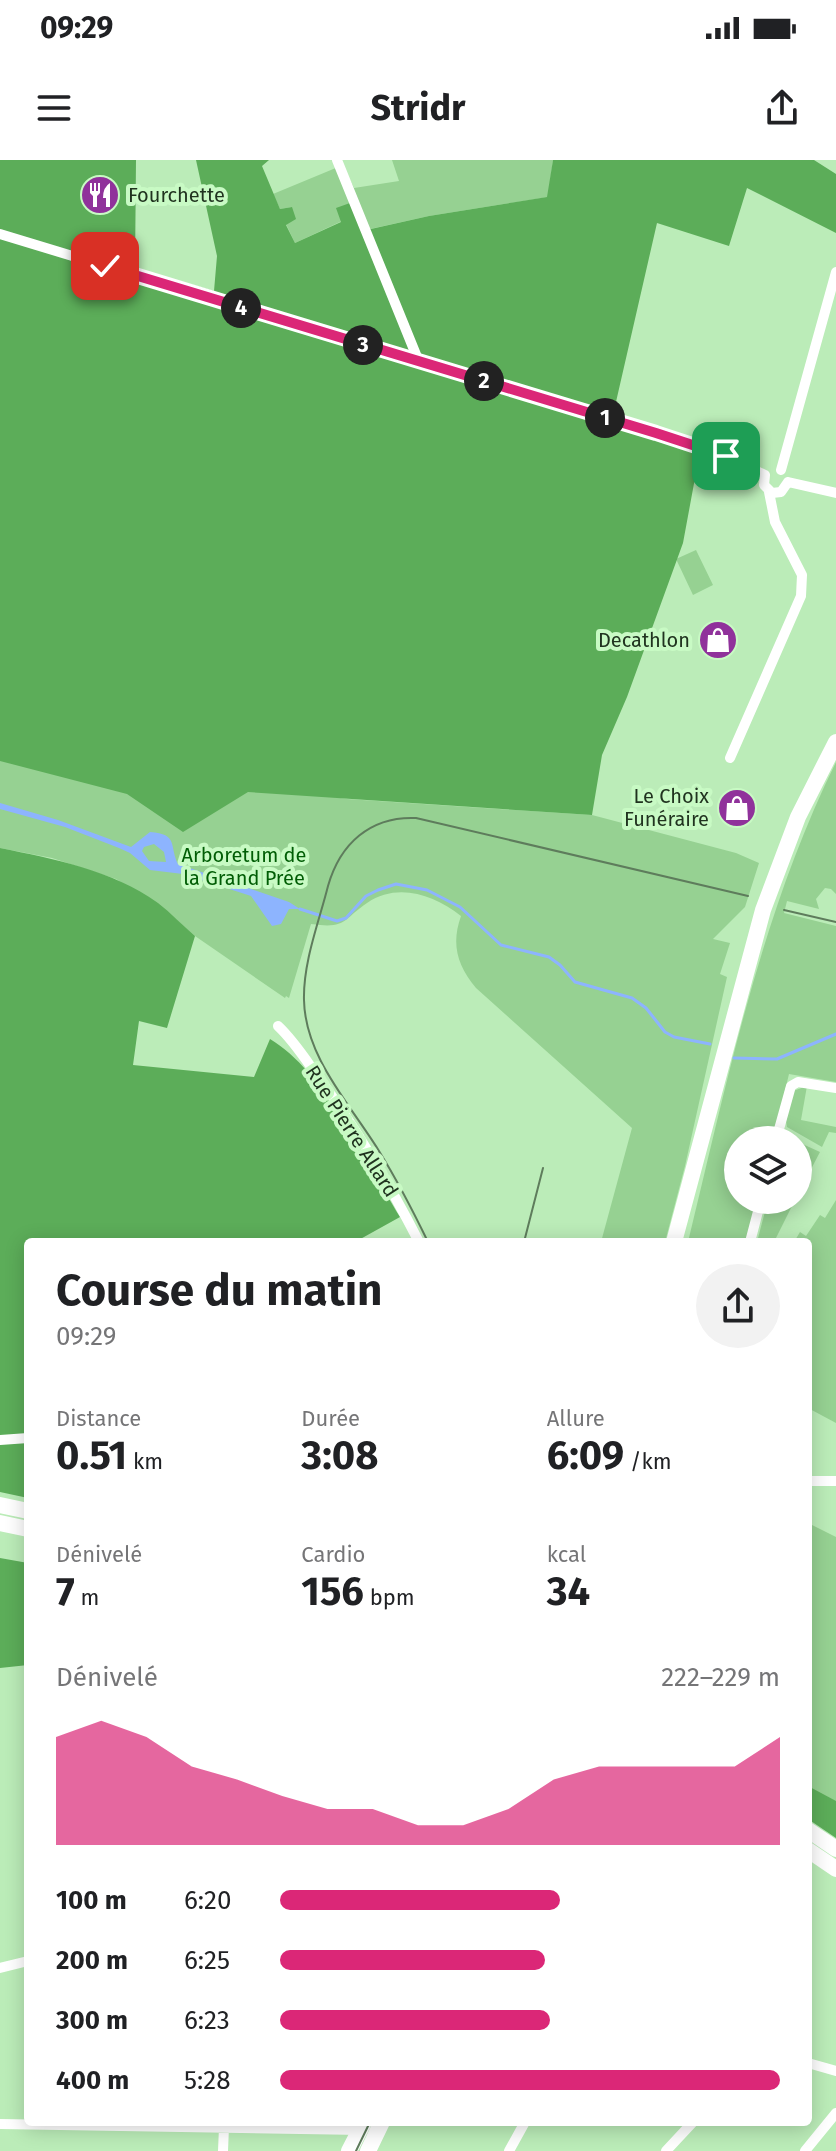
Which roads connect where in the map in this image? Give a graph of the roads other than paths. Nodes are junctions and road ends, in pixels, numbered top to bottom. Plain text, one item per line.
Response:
1 (337, 160) edge
2 (0, 234) edge
3 (836, 272) edge
4 (419, 362) junction
5 (781, 470) junction
6 (765, 475) junction
7 (788, 482) junction
8 (775, 492) junction
9 (836, 493) edge
10 (836, 742) edge
11 (730, 758) dead end
12 (278, 1026) dead end
13 (836, 1088) edge
14 (780, 1126) edge
15 (757, 1214) edge
16 (417, 1238) edge
17 (675, 1238) edge
18 (751, 1238) edge
19 (24, 1438) edge
20 (0, 1440) edge
21 (812, 1481) edge
22 (836, 1481) edge
23 (0, 1505) edge
24 (24, 1510) edge
25 (0, 1523) edge
26 (24, 1528) edge
27 (812, 1833) edge
28 (836, 1849) edge
29 (812, 1853) edge
30 (812, 1866) edge
31 (836, 1869) edge
32 (836, 1880) edge
33 (24, 1962) edge
34 (0, 1968) edge
35 (812, 2064) edge
36 (836, 2071) edge
37 (836, 2113) edge
38 (0, 2124) edge
39 (24, 2124) edge
40 (195, 2126) edge
41 (523, 2126) edge
42 (689, 2126) edge
43 (224, 2127) junction
44 (371, 2127) edge
45 (223, 2151) edge
46 (349, 2151) edge
47 (368, 2151) edge
48 (509, 2151) edge
49 (666, 2151) edge
50 (805, 2151) edge

1 - 4 street
2 - 4 street
3 - 5 street
4 - 6 street
5 - 6 street
5 - 7 street
6 - 8 street
7 - 8 street
7 - 9 street
8 - 11 street
10 - 17 main road
12 - 16 street, Rue Pierre Allard
13 - 14 street
15 - 18 street
19 - 20 street
21 - 22 street
23 - 24 main road
25 - 26 main road
27 - 28 main road
29 - 31 main road
30 - 32 main road
33 - 34 street
35 - 36 street
37 - 50 street
38 - 39 street
40 - 43 street
41 - 48 street
42 - 49 street
43 - 44 street
43 - 45 street
44 - 46 main road
44 - 47 main road

